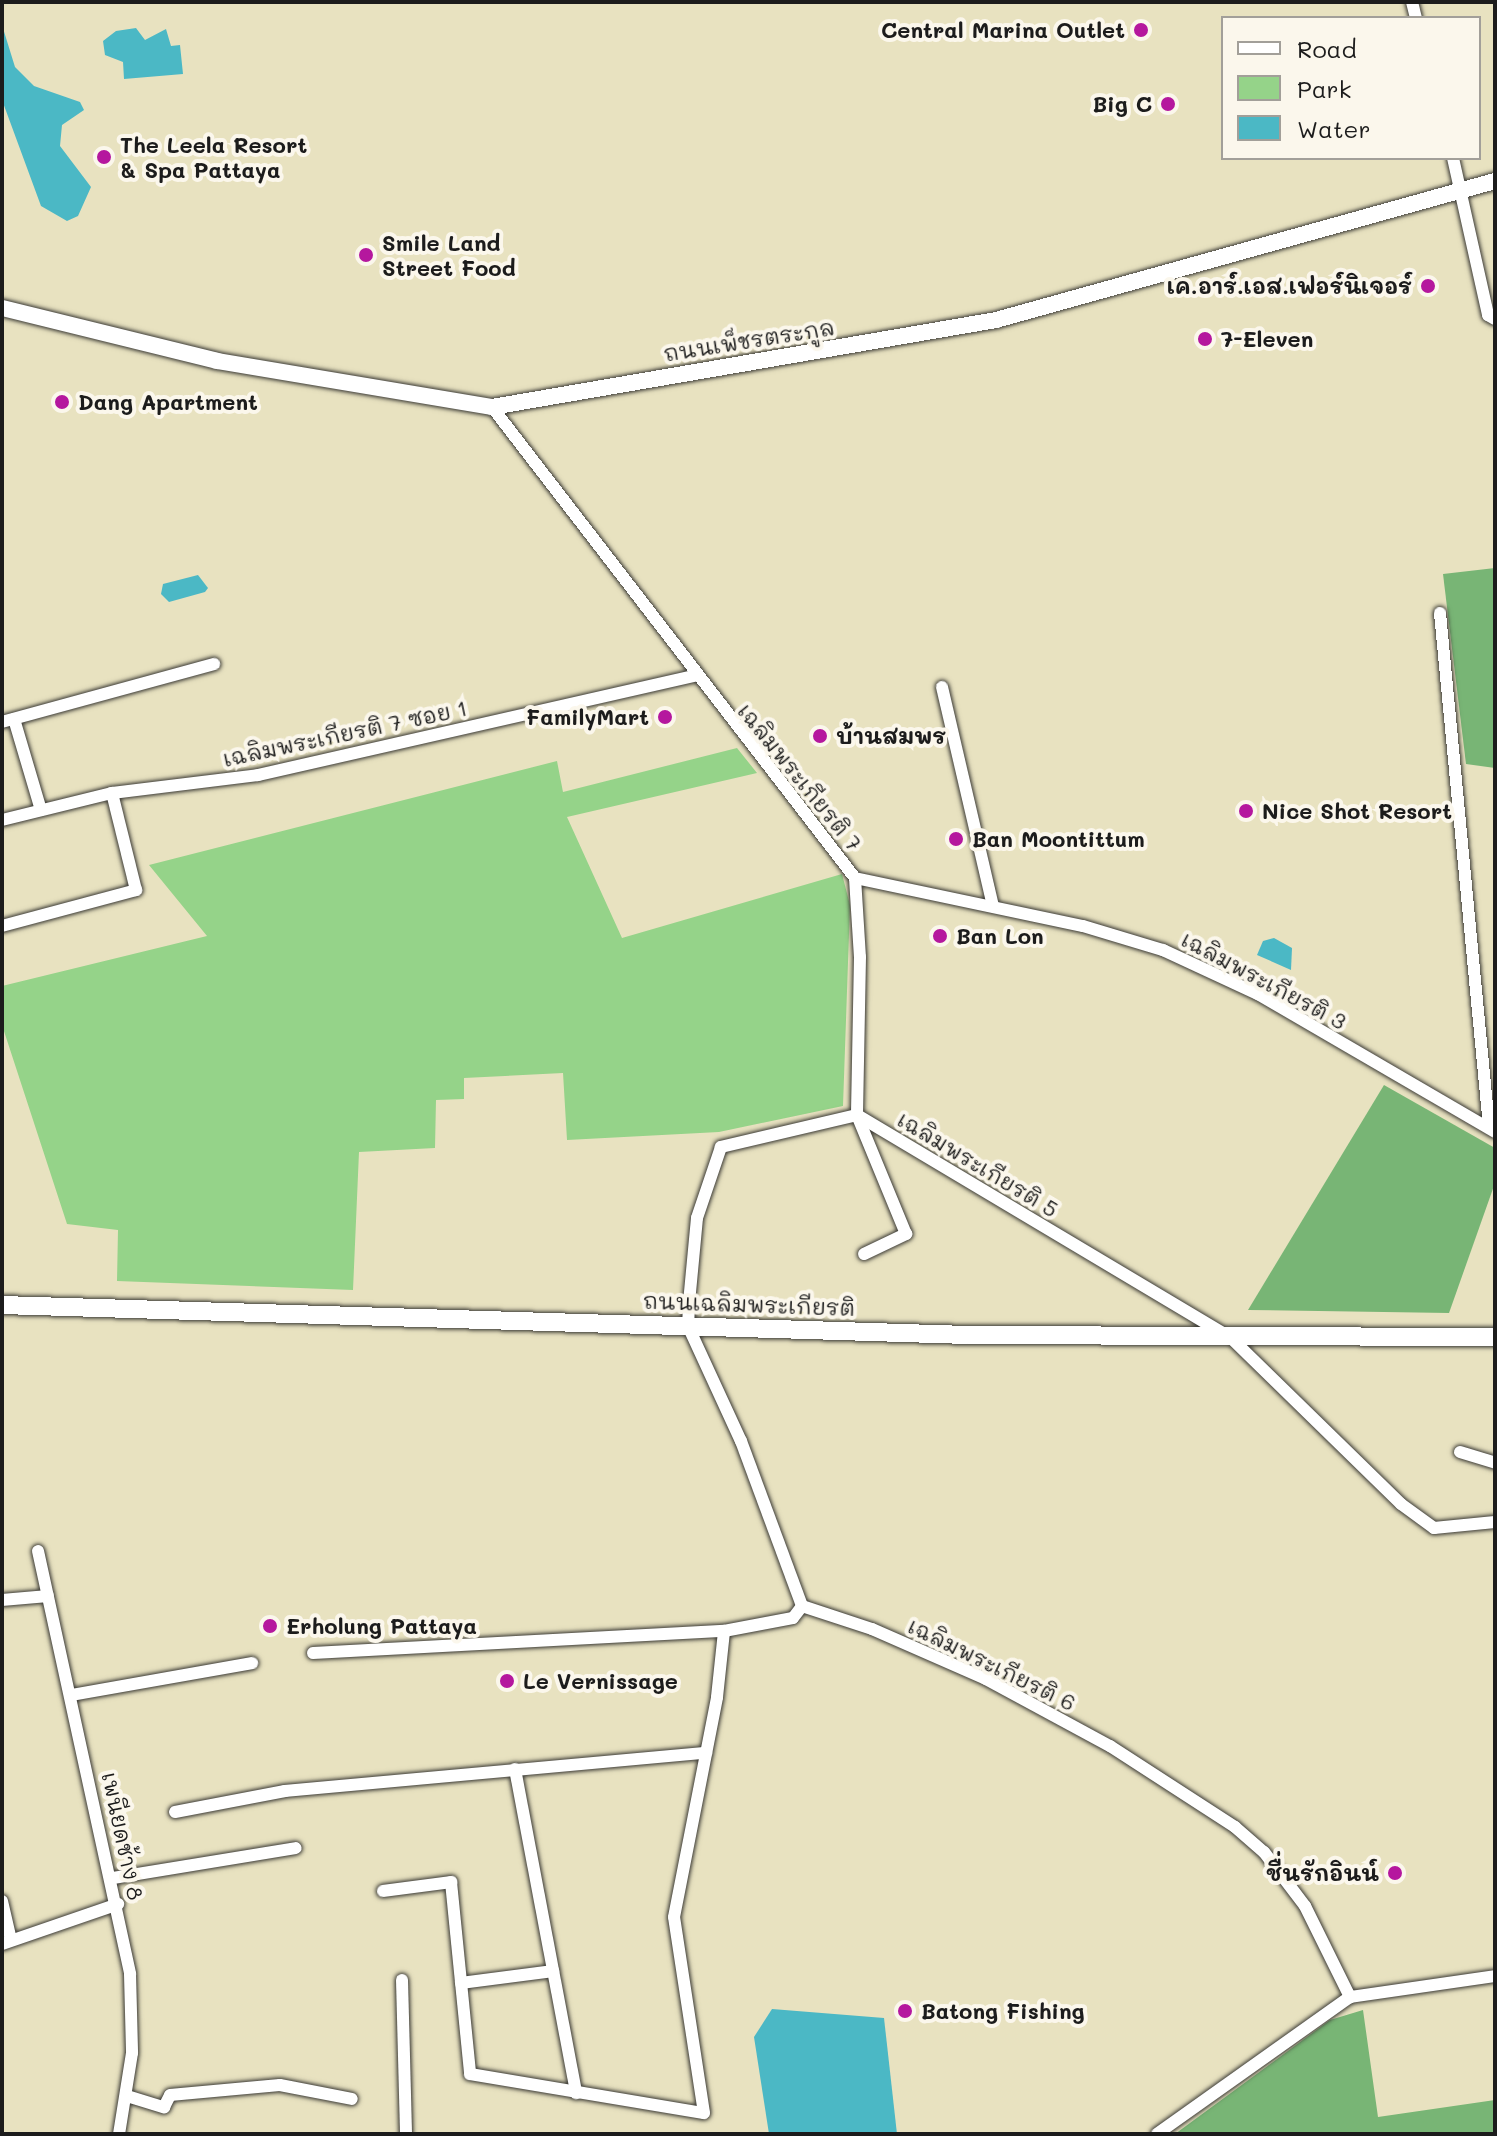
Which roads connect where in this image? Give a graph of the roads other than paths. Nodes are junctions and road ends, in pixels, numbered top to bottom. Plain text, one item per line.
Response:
1 (1454, 160) edge
2 (1495, 181) edge
3 (1462, 191) junction
4 (2, 308) edge
5 (1495, 319) edge
6 (492, 407) junction
7 (1440, 613) dead end
8 (214, 664) dead end
9 (695, 676) junction
10 (942, 687) dead end
11 (8, 721) edge
12 (112, 793) junction
13 (41, 810) junction
14 (2, 820) edge
15 (855, 878) junction
16 (993, 906) junction
17 (2, 926) edge
18 (857, 1115) junction
19 (1492, 1130) edge
20 (864, 1254) dead end
21 (2, 1305) edge
22 (688, 1326) junction
23 (1230, 1337) junction
24 (1495, 1337) edge
25 (1460, 1452) dead end
26 (1495, 1463) edge
27 (1495, 1522) edge
28 (38, 1551) dead end
29 (48, 1596) junction
30 (2, 1600) edge
31 (802, 1606) junction
32 (724, 1631) junction
33 (313, 1653) dead end
34 (252, 1663) dead end
35 (71, 1695) junction
36 (706, 1753) junction
37 (515, 1769) junction
38 (175, 1812) dead end
39 (296, 1848) dead end
40 (113, 1878) junction
41 (383, 1891) dead end
42 (2, 1901) edge
43 (118, 1904) junction
44 (7, 1941) edge
45 (553, 1971) junction
46 (1495, 1976) edge
47 (402, 1980) dead end
48 (461, 1983) junction
49 (1350, 1997) junction
50 (576, 2093) junction
51 (127, 2096) junction
52 (352, 2099) dead end
53 (119, 2134) edge
54 (406, 2134) edge
55 (1157, 2134) edge

1 - 3 street
2 - 3 street, ถนนเพ็ชรตระกูล
3 - 5 street
3 - 6 street, ถนนเพ็ชรตระกูล
4 - 6 street, ถนนเพ็ชรตระกูล
6 - 9 street, เฉลิมพระเกียรติ 7
7 - 19 street
8 - 11 street
9 - 12 street, เฉลิมพระเกียรติ 7 ซอย 1
9 - 15 street, เฉลิมพระเกียรติ 7
10 - 16 street
11 - 13 street
12 - 13 street, เฉลิมพระเกียรติ 7 ซอย 1
12 - 17 street
13 - 14 street, เฉลิมพระเกียรติ 7 ซอย 1
15 - 16 street, เฉลิมพระเกียรติ 3
15 - 18 street, เฉลิมพระเกียรติ 7
16 - 19 street, เฉลิมพระเกียรติ 3
18 - 20 street, เฉลิมพระเกียรติ 5
18 - 22 street
18 - 23 street, เฉลิมพระเกียรติ 5
21 - 22 main road, ถนนเฉลิมพระเกียรติ
22 - 23 main road, ถนนเฉลิมพระเกียรติ
22 - 31 street
23 - 24 main road, ถนนเฉลิมพระเกียรติ
23 - 27 street, เฉลิมพระเกียรติ 5
25 - 26 street
28 - 29 street, เพนียดช้าง 8
29 - 30 street
29 - 35 street, เพนียดช้าง 8
31 - 32 street
31 - 49 street, เฉลิมพระเกียรติ 6
32 - 33 street
32 - 36 street
34 - 35 street
35 - 40 street, เพนียดช้าง 8
36 - 37 street
36 - 50 street
37 - 38 street
37 - 45 street
39 - 40 street
40 - 43 street, เพนียดช้าง 8
41 - 48 street
42 - 44 street
43 - 44 street
43 - 51 street, เพนียดช้าง 8
45 - 48 street
45 - 50 street
46 - 49 street
47 - 54 street
48 - 50 street
49 - 55 street
51 - 52 street
51 - 53 street, เพนียดช้าง 8

